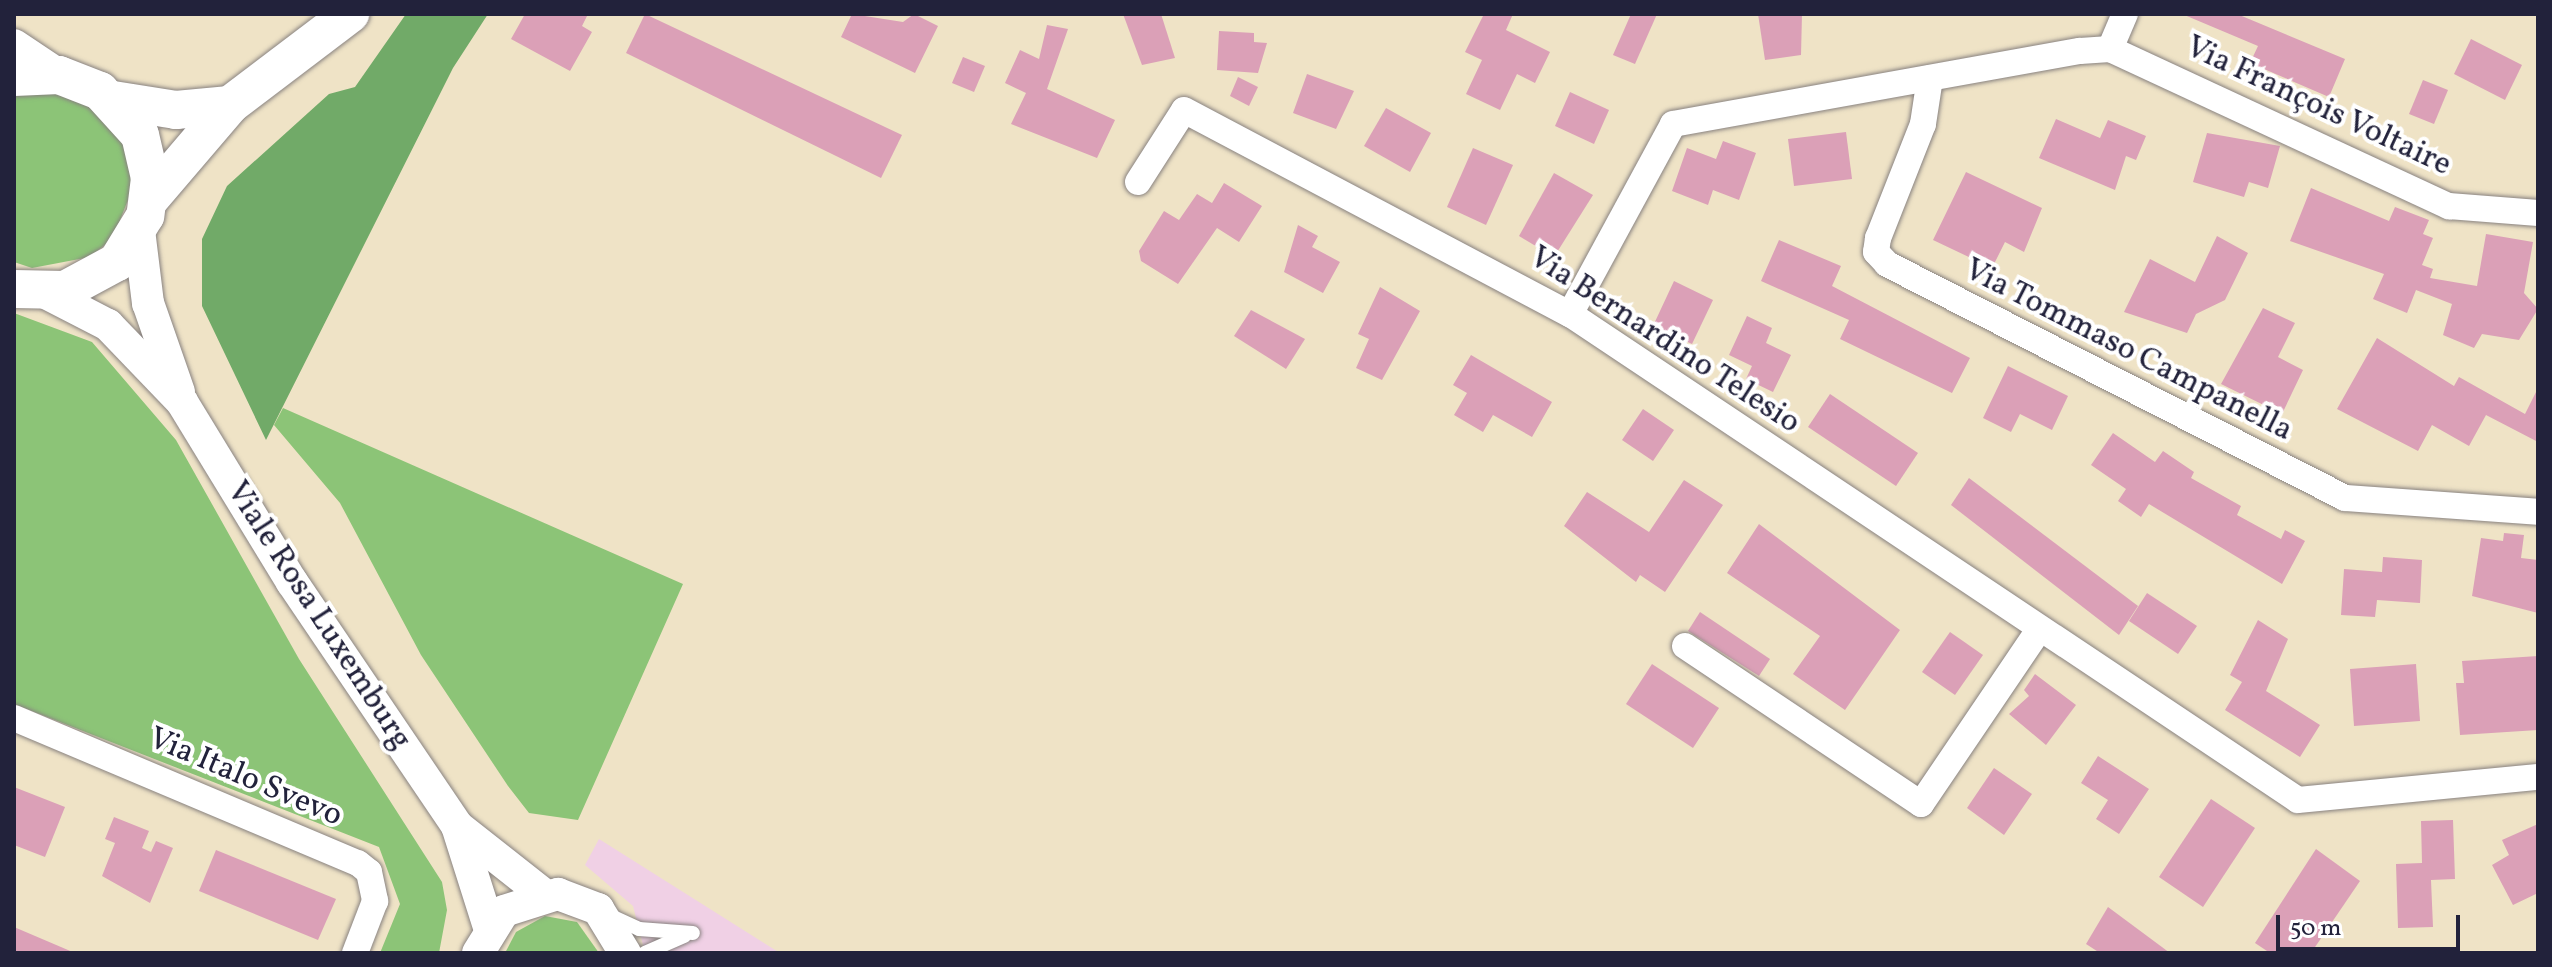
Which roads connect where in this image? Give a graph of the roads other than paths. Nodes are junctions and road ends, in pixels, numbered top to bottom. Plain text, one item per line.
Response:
1 (350, 14) edge
2 (2125, 14) edge
3 (14, 45) edge
4 (2110, 49) junction
5 (59, 75) junction
6 (14, 77) edge
7 (1930, 78) junction
8 (113, 100) junction
9 (230, 105) junction
10 (1138, 182) dead end
11 (2538, 213) edge
12 (144, 215) junction
13 (30, 291) edge
14 (1570, 314) junction
15 (182, 402) junction
16 (2538, 512) edge
17 (2039, 630) junction
18 (1685, 646) dead end
19 (14, 718) edge
20 (2538, 777) edge
21 (457, 826) junction
22 (543, 894) junction
23 (598, 909) junction
24 (484, 940) edge
25 (355, 953) edge
26 (625, 953) edge
27 (645, 953) edge

1 - 9 main road
2 - 4 street
3 - 5 street
4 - 7 street
4 - 11 street, Via François Voltaire
5 - 6 main road
5 - 8 main road
7 - 14 street
7 - 16 street, Via Tommaso Campanella
8 - 9 main road
8 - 12 main road
9 - 12 main road
10 - 14 street, Via Bernardino Telesio
12 - 13 main road
12 - 15 street, Viale Rosa Luxemburg
13 - 15 street, Viale Rosa Luxemburg
14 - 17 street, Via Bernardino Telesio
15 - 21 street, Viale Rosa Luxemburg
17 - 18 street
17 - 20 street, Via Bernardino Telesio
19 - 25 street, Via Italo Svevo
21 - 22 street, Viale Rosa Luxemburg
21 - 24 street, Viale Rosa Luxemburg
22 - 23 street, Viale Rosa Luxemburg
22 - 24 street, Viale Rosa Luxemburg
23 - 26 street
23 - 27 lane

